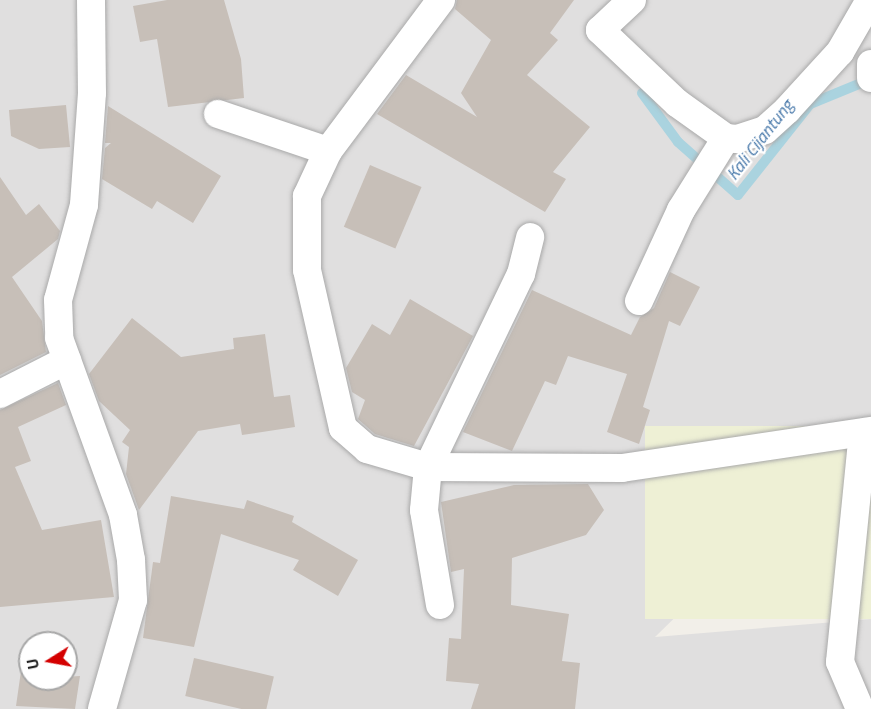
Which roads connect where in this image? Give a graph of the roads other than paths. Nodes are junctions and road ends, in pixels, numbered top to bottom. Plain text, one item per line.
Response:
1 (91, 0) edge
2 (441, 0) edge
3 (632, 0) edge
4 (870, 0) edge
5 (218, 114) dead end
6 (328, 150) junction
7 (720, 151) junction
8 (530, 237) dead end
9 (639, 301) dead end
10 (67, 360) junction
11 (0, 394) edge
12 (867, 432) edge
13 (428, 467) junction
14 (440, 606) dead end
15 (102, 709) edge
16 (860, 709) edge

1 - 10 street
2 - 6 street
3 - 7 street
4 - 7 street
5 - 6 street
6 - 13 street
7 - 9 street
8 - 13 street
10 - 11 street
10 - 15 street
12 - 13 street
12 - 16 street
13 - 14 street

